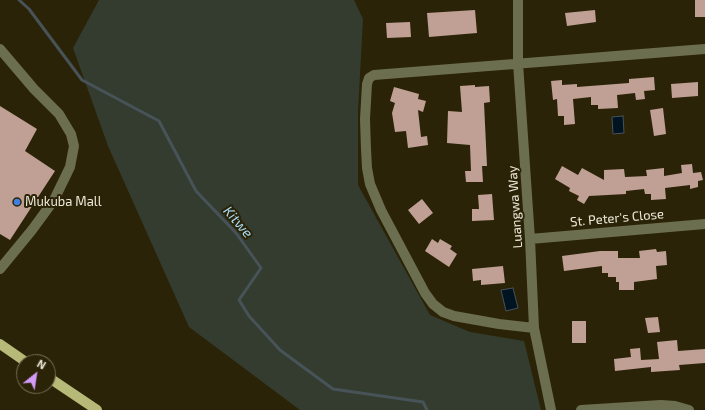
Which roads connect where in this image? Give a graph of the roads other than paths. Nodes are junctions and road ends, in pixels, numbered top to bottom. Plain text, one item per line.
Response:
1 (518, 0) edge
2 (0, 49) edge
3 (705, 49) edge
4 (518, 63) junction
5 (705, 224) edge
6 (530, 239) junction
7 (0, 269) edge
8 (534, 328) junction
9 (0, 344) edge
10 (16, 355) edge
11 (56, 382) edge
12 (97, 410) edge
13 (551, 410) edge
14 (581, 410) edge
15 (689, 410) edge

1 - 4 street, Luangwa Way
2 - 7 street
3 - 4 street
4 - 6 street, Luangwa Way
4 - 8 street
5 - 6 street, St. Peter's Close
6 - 8 street, Luangwa Way
8 - 13 street, Luangwa Way
9 - 10 main road
11 - 12 main road
14 - 15 street

